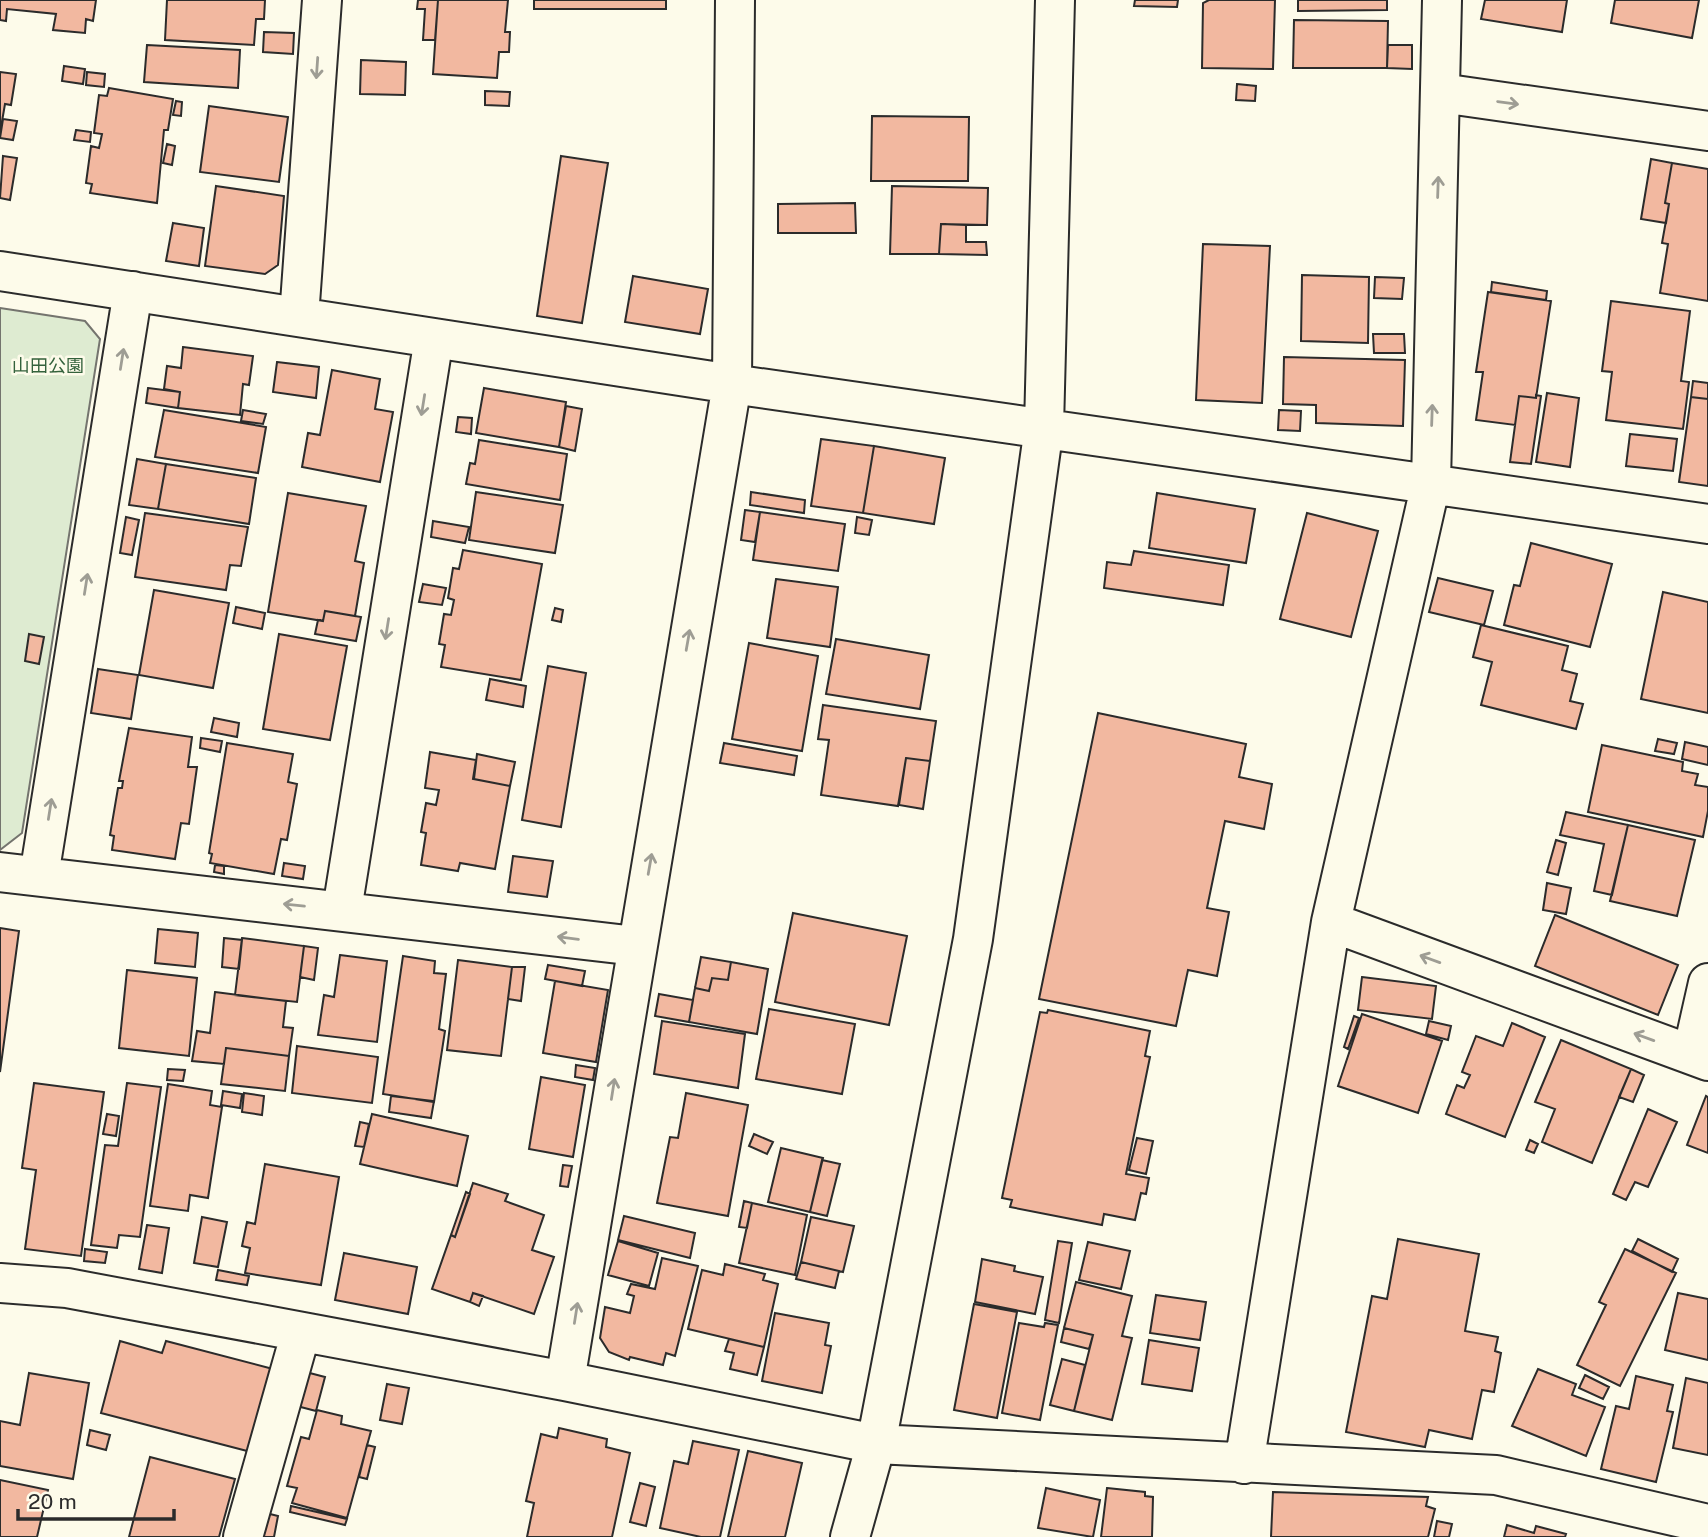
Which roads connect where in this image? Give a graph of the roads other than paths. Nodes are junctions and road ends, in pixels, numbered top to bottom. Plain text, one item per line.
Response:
1 (322, 0) edge
2 (735, 0) edge
3 (1055, 0) edge
4 (1442, 0) edge
5 (1441, 93) junction
6 (1708, 131) edge
7 (0, 271) edge
8 (133, 292) junction
9 (299, 317) junction
10 (434, 338) junction
11 (732, 384) junction
12 (1044, 427) junction
13 (1430, 483) junction
14 (1708, 524) edge
15 (0, 872) edge
16 (39, 876) junction
17 (342, 910) junction
18 (1331, 922) junction
19 (636, 946) junction
20 (1708, 983) edge
21 (1700, 1057) edge
22 (0, 1283) edge
23 (301, 1332) junction
24 (565, 1381) junction
25 (876, 1444) junction
26 (1244, 1464) junction
27 (1708, 1524) edge
28 (243, 1537) edge
29 (850, 1537) edge

1 -> 9 street
2 - 11 street
3 - 12 street
4 - 5 street
5 -> 6 street
13 -> 5 street
7 - 8 street
8 - 9 street
16 -> 8 street
9 - 10 street
10 - 11 street
10 -> 17 street
11 - 12 street
19 -> 11 street
12 - 13 street
12 - 25 street
13 - 14 street
13 - 18 street
15 - 16 street
17 -> 16 street
19 -> 17 street
21 -> 18 street
18 - 26 street
24 -> 19 street
20 - 21 street
22 - 23 street
23 - 24 street
23 - 28 street
24 - 25 street
25 - 26 street
25 - 29 street
26 - 27 street

